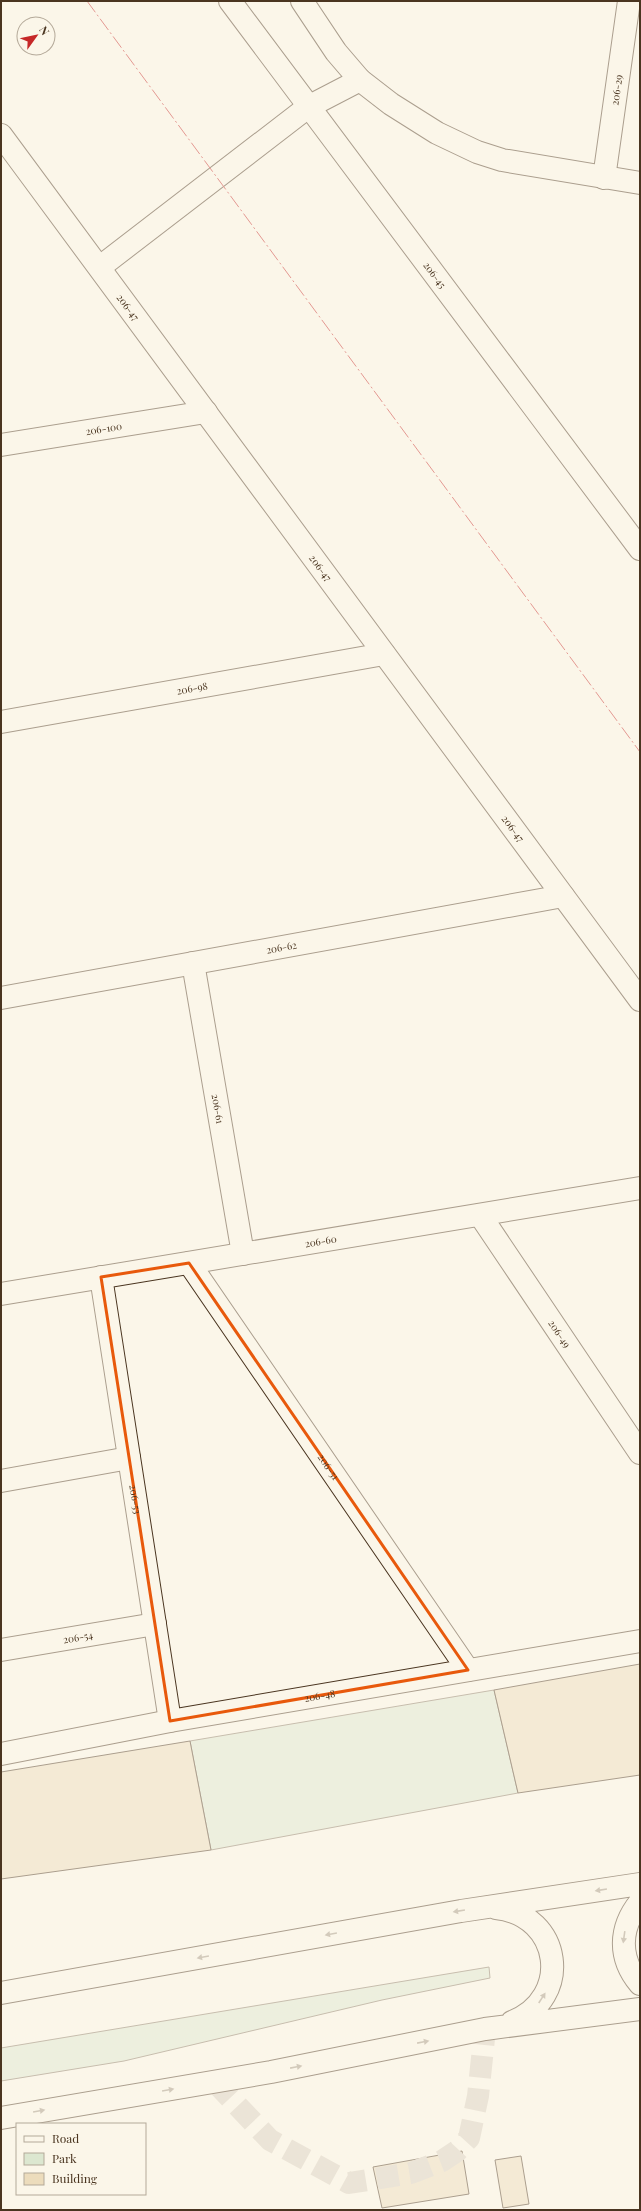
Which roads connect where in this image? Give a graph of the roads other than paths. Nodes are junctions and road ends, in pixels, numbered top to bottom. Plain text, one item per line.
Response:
1 (230, 1) edge
2 (302, 1) edge
3 (629, 1) edge
4 (360, 80) junction
5 (308, 107) junction
6 (1, 135) edge
7 (604, 178) junction
8 (640, 183) edge
9 (100, 267) junction
10 (206, 412) junction
11 (1, 445) edge
12 (640, 549) edge
13 (384, 654) junction
14 (1, 722) edge
15 (563, 896) junction
16 (193, 963) junction
17 (1, 998) edge
18 (640, 1000) edge
19 (640, 1188) edge
20 (480, 1215) junction
21 (242, 1254) junction
22 (189, 1263) junction
23 (101, 1277) junction
24 (1, 1294) edge
25 (640, 1453) edge
26 (129, 1458) junction
27 (1, 1482) edge
28 (155, 1624) junction
29 (640, 1641) edge
30 (1, 1650) edge
31 (468, 1670) junction
32 (170, 1721) junction
33 (1, 1754) edge
34 (640, 1884) edge
35 (640, 1902) edge
36 (484, 1908) junction
37 (640, 1984) edge
38 (1, 1993) edge
39 (640, 2009) edge
40 (485, 2029) junction
41 (1, 2118) edge

1 - 5 main road, 206-45
2 - 4 main road
3 - 7 main road, 206-29
4 - 5 main road
4 - 7 main road
5 - 9 main road
5 - 12 main road, 206-45
6 - 9 main road, 206-47
7 - 8 main road
9 - 10 main road, 206-47
10 - 11 main road, 206-100
10 - 13 main road, 206-47
13 - 14 main road, 206-98
13 - 15 main road, 206-47
15 - 16 main road, 206-62
15 - 18 main road, 206-47
16 - 17 main road, 206-62
16 - 21 main road, 206-61
19 - 20 main road, 206-60
20 - 21 main road, 206-60
20 - 25 main road, 206-49
21 - 22 main road, 206-60
22 - 23 main road, 206-60
22 - 31 main road, 206-51
23 - 24 main road, 206-60
23 - 26 main road, 206-53
26 - 27 main road
26 - 28 main road, 206-53
28 - 30 main road, 206-54
28 - 32 main road, 206-53
29 - 31 main road, 206-48
31 - 32 main road, 206-48
32 - 33 main road, 206-48
34 -> 36 main road
35 -> 37 main road
36 -> 38 main road
40 -> 36 main road
39 - 40 main road
41 -> 40 main road

